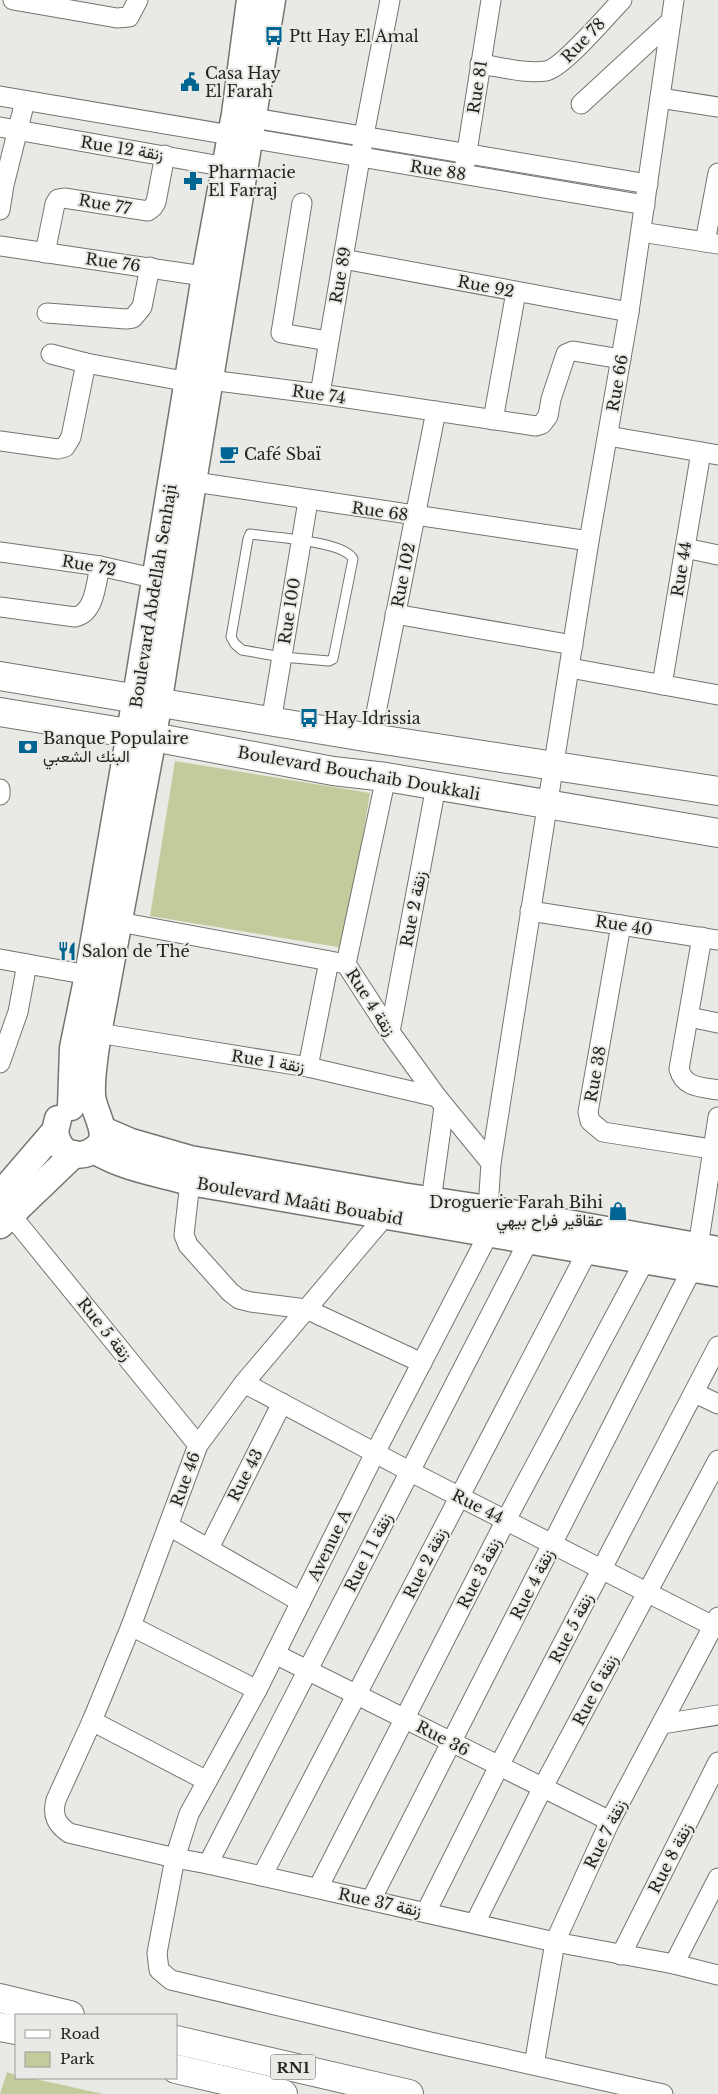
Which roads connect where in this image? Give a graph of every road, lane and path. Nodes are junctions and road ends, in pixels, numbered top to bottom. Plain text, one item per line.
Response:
1 (13, 0) edge
2 (138, 0) edge
3 (250, 0) edge
4 (272, 0) edge
5 (390, 0) edge
6 (491, 0) edge
7 (622, 0) edge
8 (674, 0) edge
9 (671, 21) junction
10 (480, 64) junction
11 (0, 96) edge
12 (660, 98) junction
13 (25, 101) junction
14 (581, 104) dead end
15 (718, 107) edge
16 (243, 126) junction
17 (0, 127) edge
18 (19, 131) junction
19 (364, 135) junction
20 (467, 153) junction
21 (165, 155) junction
22 (361, 157) junction
23 (235, 168) junction
24 (718, 173) edge
25 (463, 174) junction
26 (2, 184) edge
27 (648, 184) junction
28 (302, 202) dead end
29 (645, 205) junction
30 (0, 210) edge
31 (641, 232) junction
32 (711, 243) edge
33 (0, 246) edge
34 (45, 253) junction
35 (343, 259) junction
36 (150, 267) junction
37 (216, 277) junction
38 (516, 292) junction
39 (629, 312) junction
40 (47, 313) dead end
41 (328, 341) junction
42 (51, 354) dead end
43 (621, 359) junction
44 (86, 363) junction
45 (199, 381) junction
46 (320, 394) junction
47 (436, 411) junction
48 (493, 420) junction
49 (608, 436) junction
50 (0, 441) edge
51 (709, 454) edge
52 (182, 481) junction
53 (308, 501) junction
54 (414, 516) junction
55 (301, 540) junction
56 (589, 541) junction
57 (685, 548) junction
58 (0, 552) edge
59 (718, 554) edge
60 (100, 566) junction
61 (166, 581) junction
62 (0, 607) edge
63 (395, 614) junction
64 (573, 645) junction
65 (282, 657) junction
66 (570, 668) junction
67 (0, 676) edge
68 (662, 686) junction
69 (718, 695) edge
70 (147, 701) junction
71 (0, 712) edge
72 (271, 722) junction
73 (142, 735) junction
74 (371, 738) junction
75 (555, 765) junction
76 (386, 777) junction
77 (436, 786) junction
78 (0, 789) edge
79 (718, 791) edge
80 (0, 795) edge
81 (548, 806) junction
82 (718, 833) edge
83 (530, 911) junction
84 (119, 922) junction
85 (621, 925) junction
86 (710, 938) edge
87 (0, 959) edge
88 (337, 962) junction
89 (27, 964) junction
90 (98, 977) junction
91 (689, 1017) junction
92 (718, 1023) edge
93 (390, 1032) junction
94 (98, 1033) junction
95 (0, 1063) edge
96 (308, 1068) junction
97 (718, 1090) edge
98 (440, 1102) junction
99 (718, 1117) edge
100 (87, 1135) junction
101 (715, 1149) edge
102 (491, 1163) junction
103 (190, 1182) junction
104 (402, 1196) junction
105 (431, 1201) junction
106 (4, 1212) edge
107 (385, 1215) junction
108 (488, 1221) junction
109 (529, 1240) junction
110 (588, 1250) junction
111 (702, 1255) edge
112 (645, 1260) junction
113 (718, 1273) edge
114 (306, 1309) junction
115 (718, 1346) edge
116 (422, 1363) junction
117 (244, 1382) junction
118 (695, 1393) junction
119 (282, 1403) junction
120 (718, 1404) edge
121 (198, 1445) junction
122 (375, 1453) junction
123 (718, 1460) edge
124 (410, 1471) junction
125 (459, 1496) junction
126 (506, 1520) junction
127 (168, 1526) junction
128 (553, 1543) junction
129 (209, 1548) junction
130 (602, 1568) junction
131 (648, 1592) junction
132 (301, 1602) junction
133 (716, 1621) edge
134 (131, 1626) junction
135 (275, 1654) junction
136 (308, 1669) junction
137 (256, 1690) junction
138 (356, 1694) junction
139 (718, 1715) edge
140 (404, 1718) junction
141 (92, 1721) junction
142 (662, 1724) junction
143 (451, 1742) junction
144 (718, 1762) edge
145 (499, 1766) junction
146 (207, 1781) junction
147 (543, 1787) junction
148 (53, 1812) joint
149 (610, 1821) junction
150 (174, 1858) junction
151 (208, 1864) junction
152 (262, 1876) junction
153 (718, 1878) edge
154 (318, 1888) junction
155 (371, 1900) junction
156 (426, 1912) junction
157 (475, 1923) junction
158 (555, 1942) junction
159 (621, 1955) junction
160 (674, 1964) junction
161 (718, 1975) edge
162 (0, 1998) edge
163 (66, 2014) edge
164 (0, 2026) edge
165 (15, 2030) edge
166 (178, 2040) edge
167 (534, 2065) junction
168 (178, 2069) edge
169 (283, 2094) edge
170 (409, 2094) edge
171 (663, 2094) edge

1 - 2 street
3 - 16 street, Boulevard Abdellah Senhaji
4 - 16 street, Boulevard Abdellah Senhaji
5 - 19 street, Rue 89
6 - 10 street, Rue 81
7 - 10 street, Rue 78
8 - 9 street, Rue 66
9 - 12 street, Rue 66
9 - 14 street
10 - 20 street, Rue 81
11 - 13 street
12 - 15 street
12 - 27 street, Rue 66
13 - 16 street
13 - 18 street
16 - 19 street, Rue 88
16 - 22 street, Rue 88
16 - 23 street, Boulevard Abdellah Senhaji
17 - 18 street, Rue 12 زنقة
18 - 21 street, Rue 12 زنقة
18 - 26 street
19 - 20 street, Rue 88
19 - 22 street, Rue 89
20 - 25 street, Rue 81
20 - 27 street, Rue 88
21 - 23 street, Rue 12 زنقة
21 - 34 street, Rue 77
22 - 25 street, Rue 88
22 - 35 street, Rue 89
23 - 37 street, Boulevard Abdellah Senhaji
24 - 32 street
25 - 29 street, Rue 88
26 - 30 street
27 - 29 street, Rue 66
28 - 41 street
29 - 31 street, Rue 66
31 - 32 street
31 - 39 street, Rue 66
33 - 34 street, Rue 76
34 - 36 street, Rue 76
35 - 38 street, Rue 92
35 - 41 street, Rue 89
36 - 37 street, Rue 76
36 - 40 street
37 - 45 street, Boulevard Abdellah Senhaji
38 - 39 street, Rue 92
38 - 48 street
39 - 43 street, Rue 66
41 - 46 street, Rue 89
42 - 44 street, Rue 74
43 - 48 street, Rue 74
43 - 49 street, Rue 66
44 - 45 street, Rue 74
44 - 50 street
45 - 46 street, Rue 74
45 - 52 street, Boulevard Abdellah Senhaji
46 - 47 street, Rue 74
47 - 48 street, Rue 74
47 - 54 street, Rue 102
49 - 51 street
49 - 56 street, Rue 66
51 - 57 street, Rue 44
52 - 53 street, Rue 68
52 - 61 street, Boulevard Abdellah Senhaji
53 - 54 street, Rue 68
53 - 55 street, Rue 100
54 - 56 street, Rue 68
54 - 63 street, Rue 102
55 - 65 street, Rue 100
55 - 65 lane
55 - 65 lane
56 - 64 street, Rue 66
57 - 59 street
57 - 68 street, Rue 44
58 - 60 street, Rue 72
60 - 61 street, Rue 72
60 - 62 street
61 - 70 street, Boulevard Abdellah Senhaji
63 - 64 street
63 - 74 street, Rue 102
64 - 66 street, Rue 66
65 - 72 street, Rue 100
66 - 68 street
66 - 75 street, Rue 66
67 - 70 main road
68 - 69 street
70 - 72 main road
70 - 73 street, Boulevard Abdellah Senhaji
71 - 73 main road, Boulevard Bouchaib Doukkali
72 - 74 main road
73 - 76 main road, Boulevard Bouchaib Doukkali
73 - 84 street, Boulevard Abdellah Senhaji
73 - 90 street, Boulevard Abdellah Senhaji
74 - 75 main road
75 - 79 main road
75 - 81 street, Rue 66
76 - 77 main road, Boulevard Bouchaib Doukkali
76 - 88 street
77 - 81 main road, Boulevard Bouchaib Doukkali
77 - 93 street, Rue 2 زنقة
78 - 80 street
81 - 82 main road, Boulevard Bouchaib Doukkali
81 - 83 street, Rue 66
83 - 85 street, Rue 40
83 - 102 street, Rue 66
84 - 88 street, Rue 4 زنقة
84 - 90 street, Boulevard Abdellah Senhaji
85 - 86 street, Rue 40
85 - 101 street, Rue 38
86 - 91 street
87 - 89 street
88 - 93 street, Rue 4 زنقة
88 - 96 street
89 - 90 street
89 - 95 street
90 - 94 street, Boulevard Abdellah Senhaji
90 - 100 street, Boulevard Abdellah Senhaji
91 - 92 street
91 - 97 street
93 - 98 street, Rue 4 زنقة
94 - 96 street, Rue 1 زنقة
94 - 100 street, Boulevard Abdellah Senhaji
96 - 98 street, Rue 1 زنقة
98 - 102 street, Rue 4 زنقة
98 - 105 street
99 - 101 street, Rue 4 زنقة
100 - 103 street, Boulevard Maâti Bouabid
100 - 104 street, Boulevard Maâti Bouabid
100 - 106 street
100 - 106 street, Boulevard Maâti Bouabid
101 - 111 street, Rue 4 زنقة
102 - 108 street
103 - 107 street, Boulevard Maâti Bouabid
103 - 114 street
104 - 105 street, Boulevard Maâti Bouabid
104 - 107 street, Rue 46
105 - 108 street, Boulevard Maâti Bouabid
106 - 121 street, Rue 5 زنقة
107 - 108 street, Boulevard Maâti Bouabid
107 - 114 street, Rue 46
108 - 109 street, Boulevard Maâti Bouabid
108 - 111 street, Boulevard Maâti Bouabid
108 - 116 street, Avenue A
109 - 110 street, Boulevard Maâti Bouabid
109 - 124 street, Rue 1 زنقة 1
110 - 112 street, Boulevard Maâti Bouabid
110 - 125 street, Rue 2 زنقة
111 - 112 street, Boulevard Maâti Bouabid
111 - 113 street, Boulevard Maâti Bouabid
111 - 128 street, Rue 4 زنقة
112 - 126 street, Rue 3 زنقة
114 - 116 street
114 - 117 street, Rue 46
115 - 118 street, Rue 5 زنقة
116 - 122 street, Avenue A
117 - 119 street, Rue 44
117 - 121 street, Rue 46
118 - 120 street
118 - 130 street, Rue 5 زنقة
119 - 122 street, Rue 44
119 - 129 street, Rue 43
121 - 127 street, Rue 46
122 - 124 street, Rue 44
122 - 132 street, Avenue A
123 - 131 street, Rue 6 زنقة
124 - 125 street, Rue 44
124 - 136 street, Rue 1 زنقة 1
125 - 126 street, Rue 44
125 - 138 street, Rue 2 زنقة
126 - 128 street, Rue 44
126 - 140 street, Rue 3 زنقة
127 - 129 street
127 - 134 street, Rue 46
128 - 130 street, Rue 44
128 - 143 street, Rue 4 زنقة
129 - 132 street
130 - 131 street, Rue 44
130 - 145 street, Rue 5 زنقة
131 - 133 street, Rue 44
131 - 147 street, Rue 6 زنقة
132 - 135 street, Avenue A
133 - 142 street, Rue 7 زنقة
134 - 137 street
134 - 141 street, Rue 46
135 - 136 street, Rue 36
135 - 137 street, Avenue A
136 - 138 street, Rue 36
136 - 151 street, Rue 1 زنقة 1
137 - 146 street, Avenue A
138 - 140 street, Rue 36
138 - 152 street, Rue 2 زنقة
139 - 142 street
140 - 143 street, Rue 36
140 - 154 street, Rue 3 زنقة
141 - 146 street
141 - 148 street, Rue 46
142 - 149 street, Rue 7 زنقة
143 - 145 street, Rue 36
143 - 155 street, Rue 4 زنقة
144 - 159 street, Rue 8 زنقة
145 - 147 street, Rue 36
145 - 156 street, Rue 5 زنقة
146 - 150 street, Avenue A
147 - 149 street, Rue 36
147 - 157 street, Rue 6 زنقة
148 - 150 street, Rue 37 زنقة
149 - 158 street, Rue 7 زنقة
150 - 151 street, Rue 37 زنقة
150 - 167 street, Avenue A
151 - 152 street, Rue 37 زنقة
152 - 154 street, Rue 37 زنقة
153 - 160 street
154 - 155 street, Rue 37 زنقة
155 - 156 street, Rue 37 زنقة
156 - 157 street, Rue 37 زنقة
157 - 158 street, Rue 37 زنقة
158 - 159 street, Rue 37 زنقة
158 - 167 street, Rue 7 زنقة
159 - 160 street, Rue 37 زنقة
160 - 161 street, Rue 37 زنقة
162 - 163 main road
164 - 165 main road
166 - 170 main road, RN1
167 - 171 street, Avenue A
168 - 169 main road, RN1

